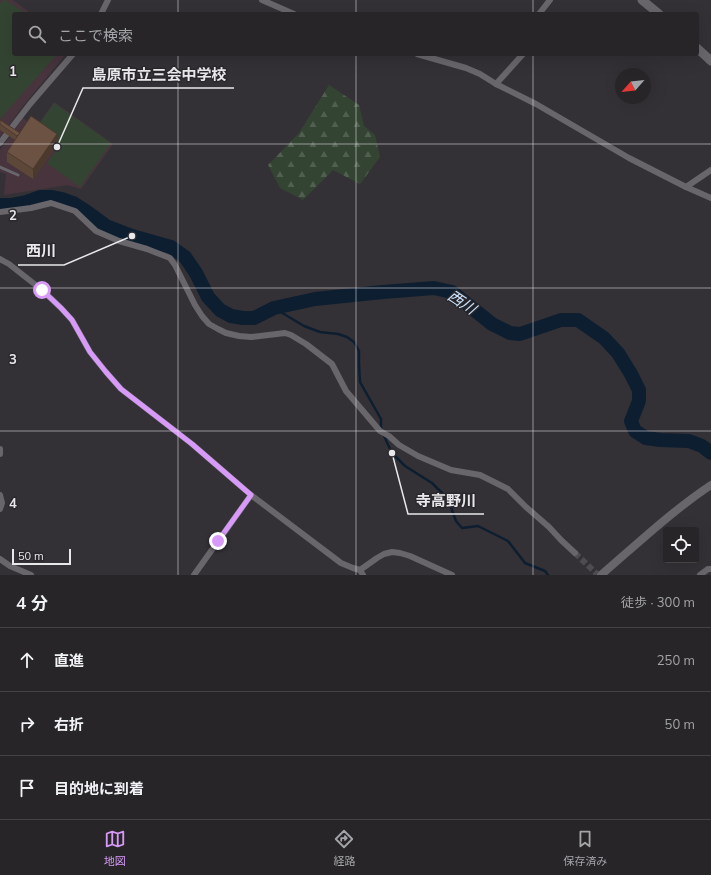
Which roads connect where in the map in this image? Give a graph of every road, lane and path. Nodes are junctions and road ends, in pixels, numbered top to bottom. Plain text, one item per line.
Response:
1 (108, 0) edge
2 (262, 0) edge
3 (550, 0) edge
4 (642, 0) edge
5 (102, 12) edge
6 (289, 12) edge
7 (541, 12) edge
8 (657, 12) edge
9 (699, 50) edge
10 (71, 56) edge
11 (423, 56) edge
12 (521, 56) edge
13 (711, 61) edge
14 (496, 84) junction
15 (0, 142) edge
16 (0, 167) edge
17 (711, 170) edge
18 (18, 175) dead end
19 (686, 187) junction
20 (711, 198) edge
21 (0, 212) edge
22 (0, 259) edge
23 (0, 449) edge
24 (0, 454) edge
25 (711, 485) edge
26 (0, 495) edge
27 (251, 495) junction
28 (0, 509) edge
29 (575, 553) tunnel mouth
30 (0, 560) edge
31 (711, 569) edge
32 (362, 573) edge
33 (31, 575) edge
34 (194, 575) edge
35 (452, 575) edge
36 (599, 575) edge
37 (700, 575) edge

1 - 5 street
2 - 6 street
3 - 7 street
4 - 8 main road
9 - 13 main road
10 - 15 street
11 - 14 street
12 - 14 street
14 - 19 street
16 - 18 lane
17 - 19 street
19 - 20 street
21 - 29 street
22 - 27 street
23 - 24 street
25 - 36 street
26 - 28 street
27 - 32 street
27 - 34 street
30 - 33 street
31 - 37 street
32 - 35 street

